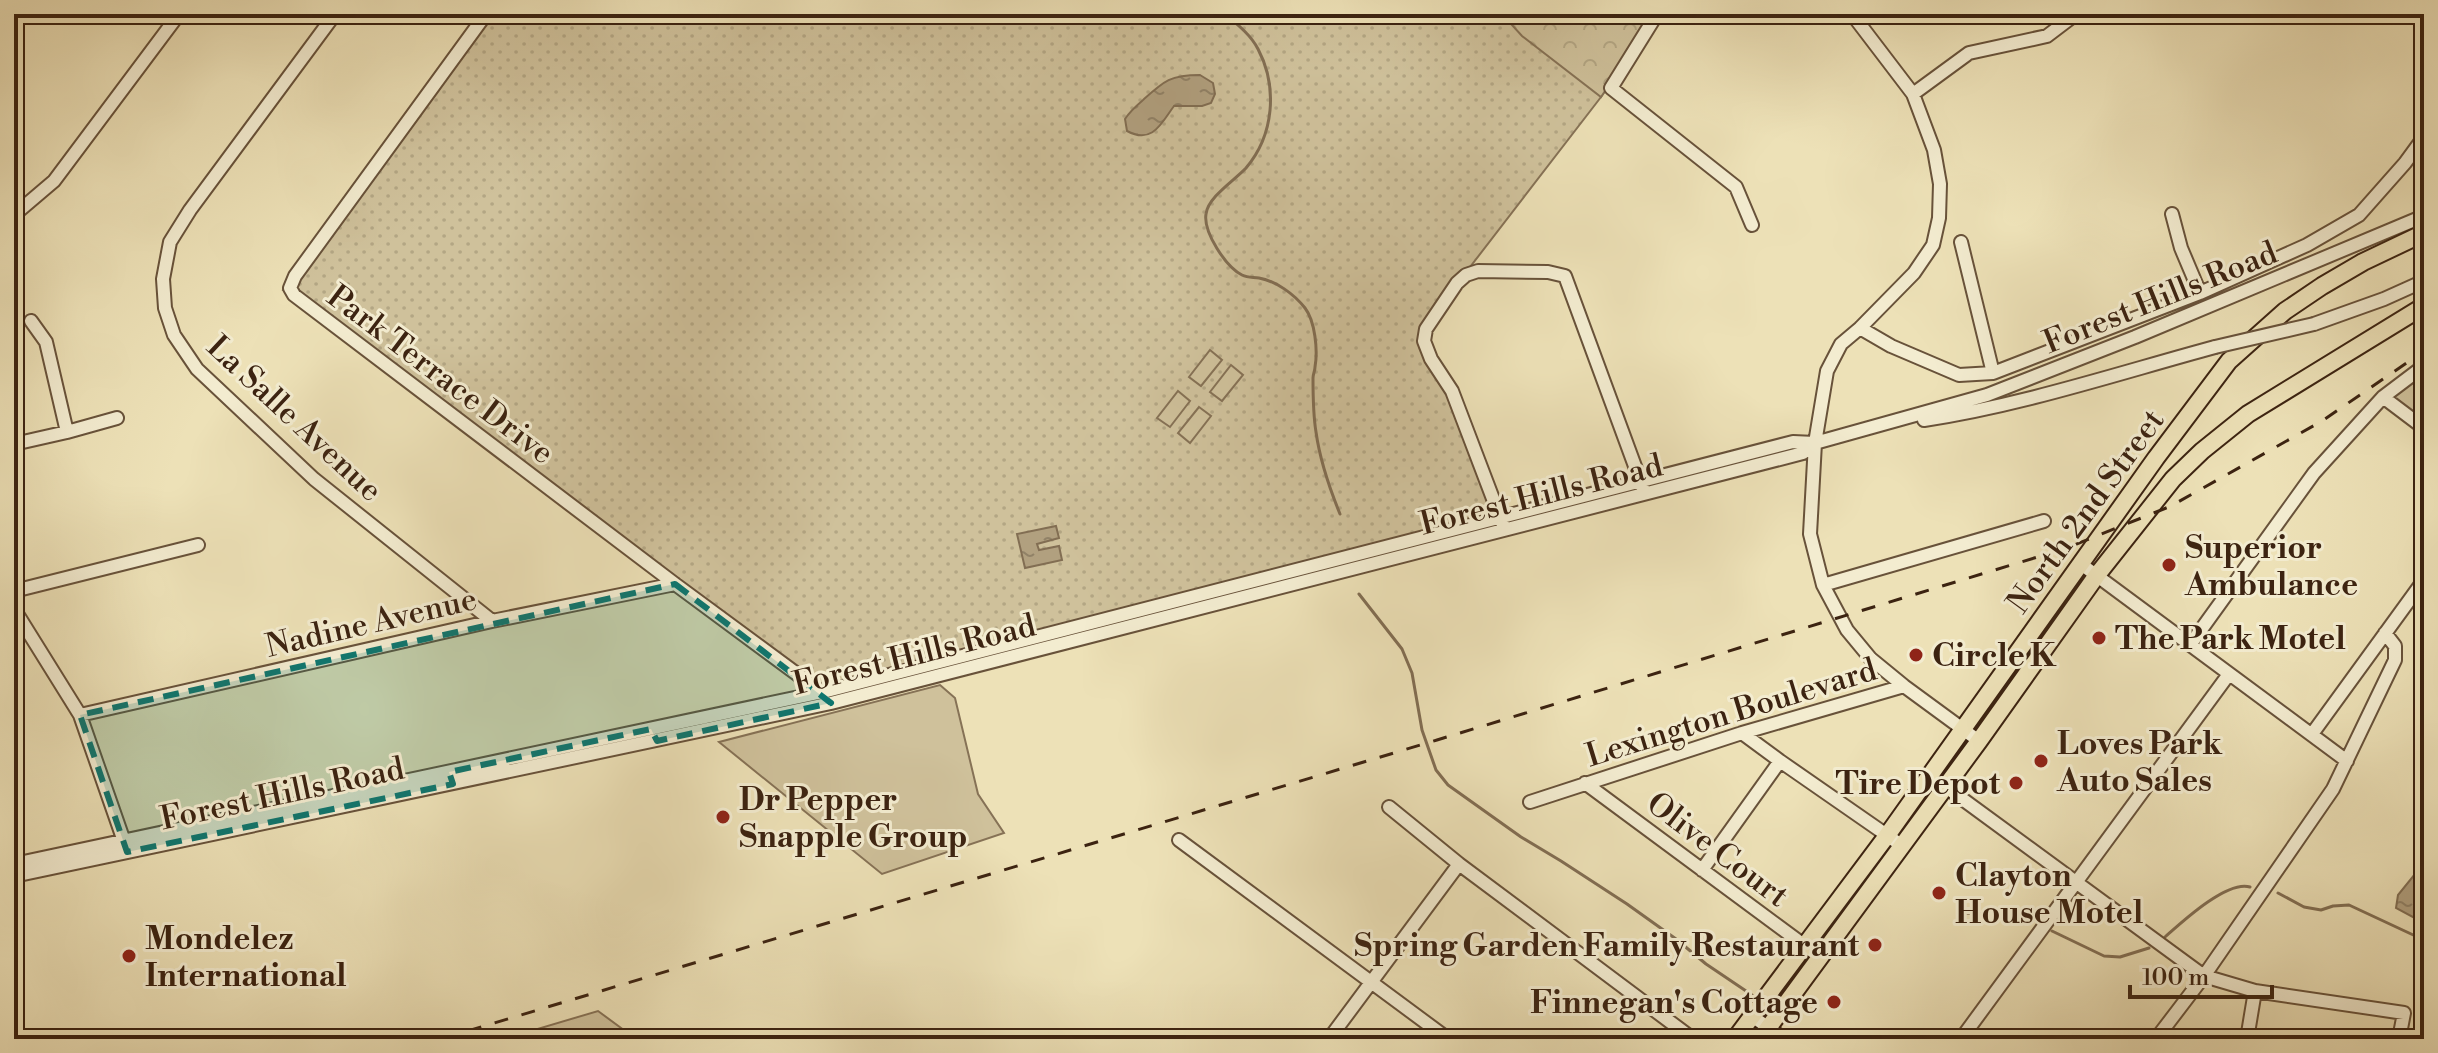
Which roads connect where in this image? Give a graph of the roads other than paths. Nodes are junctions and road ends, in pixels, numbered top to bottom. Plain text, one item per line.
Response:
1 (179, 14) edge
2 (335, 14) edge
3 (486, 14) edge
4 (1657, 14) edge
5 (1852, 14) edge
6 (2076, 14) edge
7 (2415, 14) edge
8 (2424, 23) edge
9 (1913, 94) junction
10 (2424, 137) edge
11 (2172, 214) dead end
12 (14, 215) edge
13 (2424, 216) edge
14 (1752, 225) dead end
15 (2424, 233) edge
16 (1961, 242) dead end
17 (2424, 281) edge
18 (2200, 293) junction
19 (2424, 306) edge
20 (31, 321) dead end
21 (1860, 328) junction
22 (2424, 366) edge
23 (1993, 373) junction
24 (2383, 397) junction
25 (117, 418) dead end
26 (1865, 428) junction
27 (2424, 428) edge
28 (67, 432) junction
29 (1815, 443) junction
30 (14, 444) edge
31 (1643, 489) junction
32 (2044, 521) dead end
33 (1503, 524) junction
34 (198, 545) dead end
35 (2081, 564) junction
36 (2097, 575) junction
37 (2424, 580) edge
38 (675, 584) junction
39 (1823, 585) junction
40 (14, 591) edge
41 (14, 609) edge
42 (492, 621) junction
43 (2385, 633) junction
44 (2190, 645) junction
45 (1017, 648) junction
46 (2229, 674) junction
47 (1904, 686) junction
48 (823, 692) junction
49 (831, 703) junction
50 (80, 715) junction
51 (1963, 730) junction
52 (1742, 733) junction
53 (2312, 734) junction
54 (654, 735) junction
55 (1979, 741) junction
56 (1780, 761) junction
57 (2347, 761) junction
58 (1585, 783) junction
59 (1946, 787) junction
60 (1530, 802) dead end
61 (1389, 807) dead end
62 (1886, 837) junction
63 (1179, 840) dead end
64 (1901, 845) junction
65 (125, 846) junction
66 (14, 864) edge
67 (1459, 864) junction
68 (1702, 870) junction
69 (14, 876) edge
70 (2075, 882) junction
71 (1804, 946) junction
72 (1820, 957) junction
73 (2204, 976) junction
74 (1371, 981) junction
75 (2255, 991) junction
76 (1752, 1016) junction
77 (1764, 1033) edge
78 (1329, 1039) edge
79 (1448, 1039) edge
80 (1693, 1039) edge
81 (1735, 1039) edge
82 (1784, 1039) edge
83 (1961, 1039) edge
84 (2156, 1039) edge
85 (2247, 1039) edge
86 (2399, 1039) edge

1 - 12 street
2 - 42 street, La Salle Avenue
3 - 38 street, Park Terrace Drive
4 - 14 street
5 - 9 street
6 - 9 street
7 - 8 street
9 - 21 street
10 - 18 street
11 - 18 street
13 - 26 street, Forest Hills Road
15 - 35 main road, North 2nd Street
16 - 23 street
17 - 26 street, Forest Hills Road, bridge
18 - 23 street
19 - 36 main road, North 2nd Street
20 - 28 street
21 - 23 street
21 - 29 street
22 - 24 street
24 - 27 street
24 - 44 street
25 - 28 street
26 - 29 street, Forest Hills Road
28 - 30 street
29 - 31 street, Forest Hills Road
29 - 39 street
31 - 33 street, Forest Hills Road
31 - 33 street
32 - 39 street
33 - 45 street, Forest Hills Road
34 - 40 street
35 - 36 street
35 - 51 main road, North 2nd Street
36 - 44 street
36 - 55 main road, North 2nd Street
37 - 43 street
38 - 42 street, Nadine Avenue
38 - 48 street, Park Terrace Drive
39 - 47 street
41 - 50 street
42 - 50 street, Nadine Avenue
43 - 53 street
43 - 57 street
44 - 46 street
45 - 48 street, Forest Hills Road
45 - 49 street, Forest Hills Road
46 - 53 street
46 - 70 street
47 - 51 street, Lexington Boulevard
47 - 52 street, Lexington Boulevard
48 - 49 street, Park Terrace Drive
48 - 54 street, Forest Hills Road
49 - 54 street, Forest Hills Road
50 - 65 street
51 - 55 street, Lexington Boulevard
51 - 62 main road, North 2nd Street
52 - 56 street
52 - 58 street, Lexington Boulevard
53 - 57 street
54 - 65 street, Forest Hills Road
55 - 59 main road, North 2nd Street
56 - 62 street
56 - 68 street
57 - 73 street
58 - 60 street, Lexington Boulevard
58 - 68 street, Olive Court
59 - 64 main road, North 2nd Street
59 - 70 street
61 - 67 street
62 - 64 street
62 - 71 main road, North 2nd Street
63 - 74 street
64 - 72 main road, North 2nd Street
65 - 66 street, Forest Hills Road
65 - 69 street, Forest Hills Road
67 - 74 street
67 - 80 street
68 - 71 street, Olive Court
70 - 73 street
70 - 83 street
71 - 72 street, Olive Court
71 - 76 main road, North 2nd Street
72 - 77 main road, North 2nd Street
73 - 75 street
73 - 84 street
74 - 78 street
74 - 79 street
75 - 85 street
75 - 86 street
76 - 77 street
76 - 81 main road, North 2nd Street
77 - 82 street

